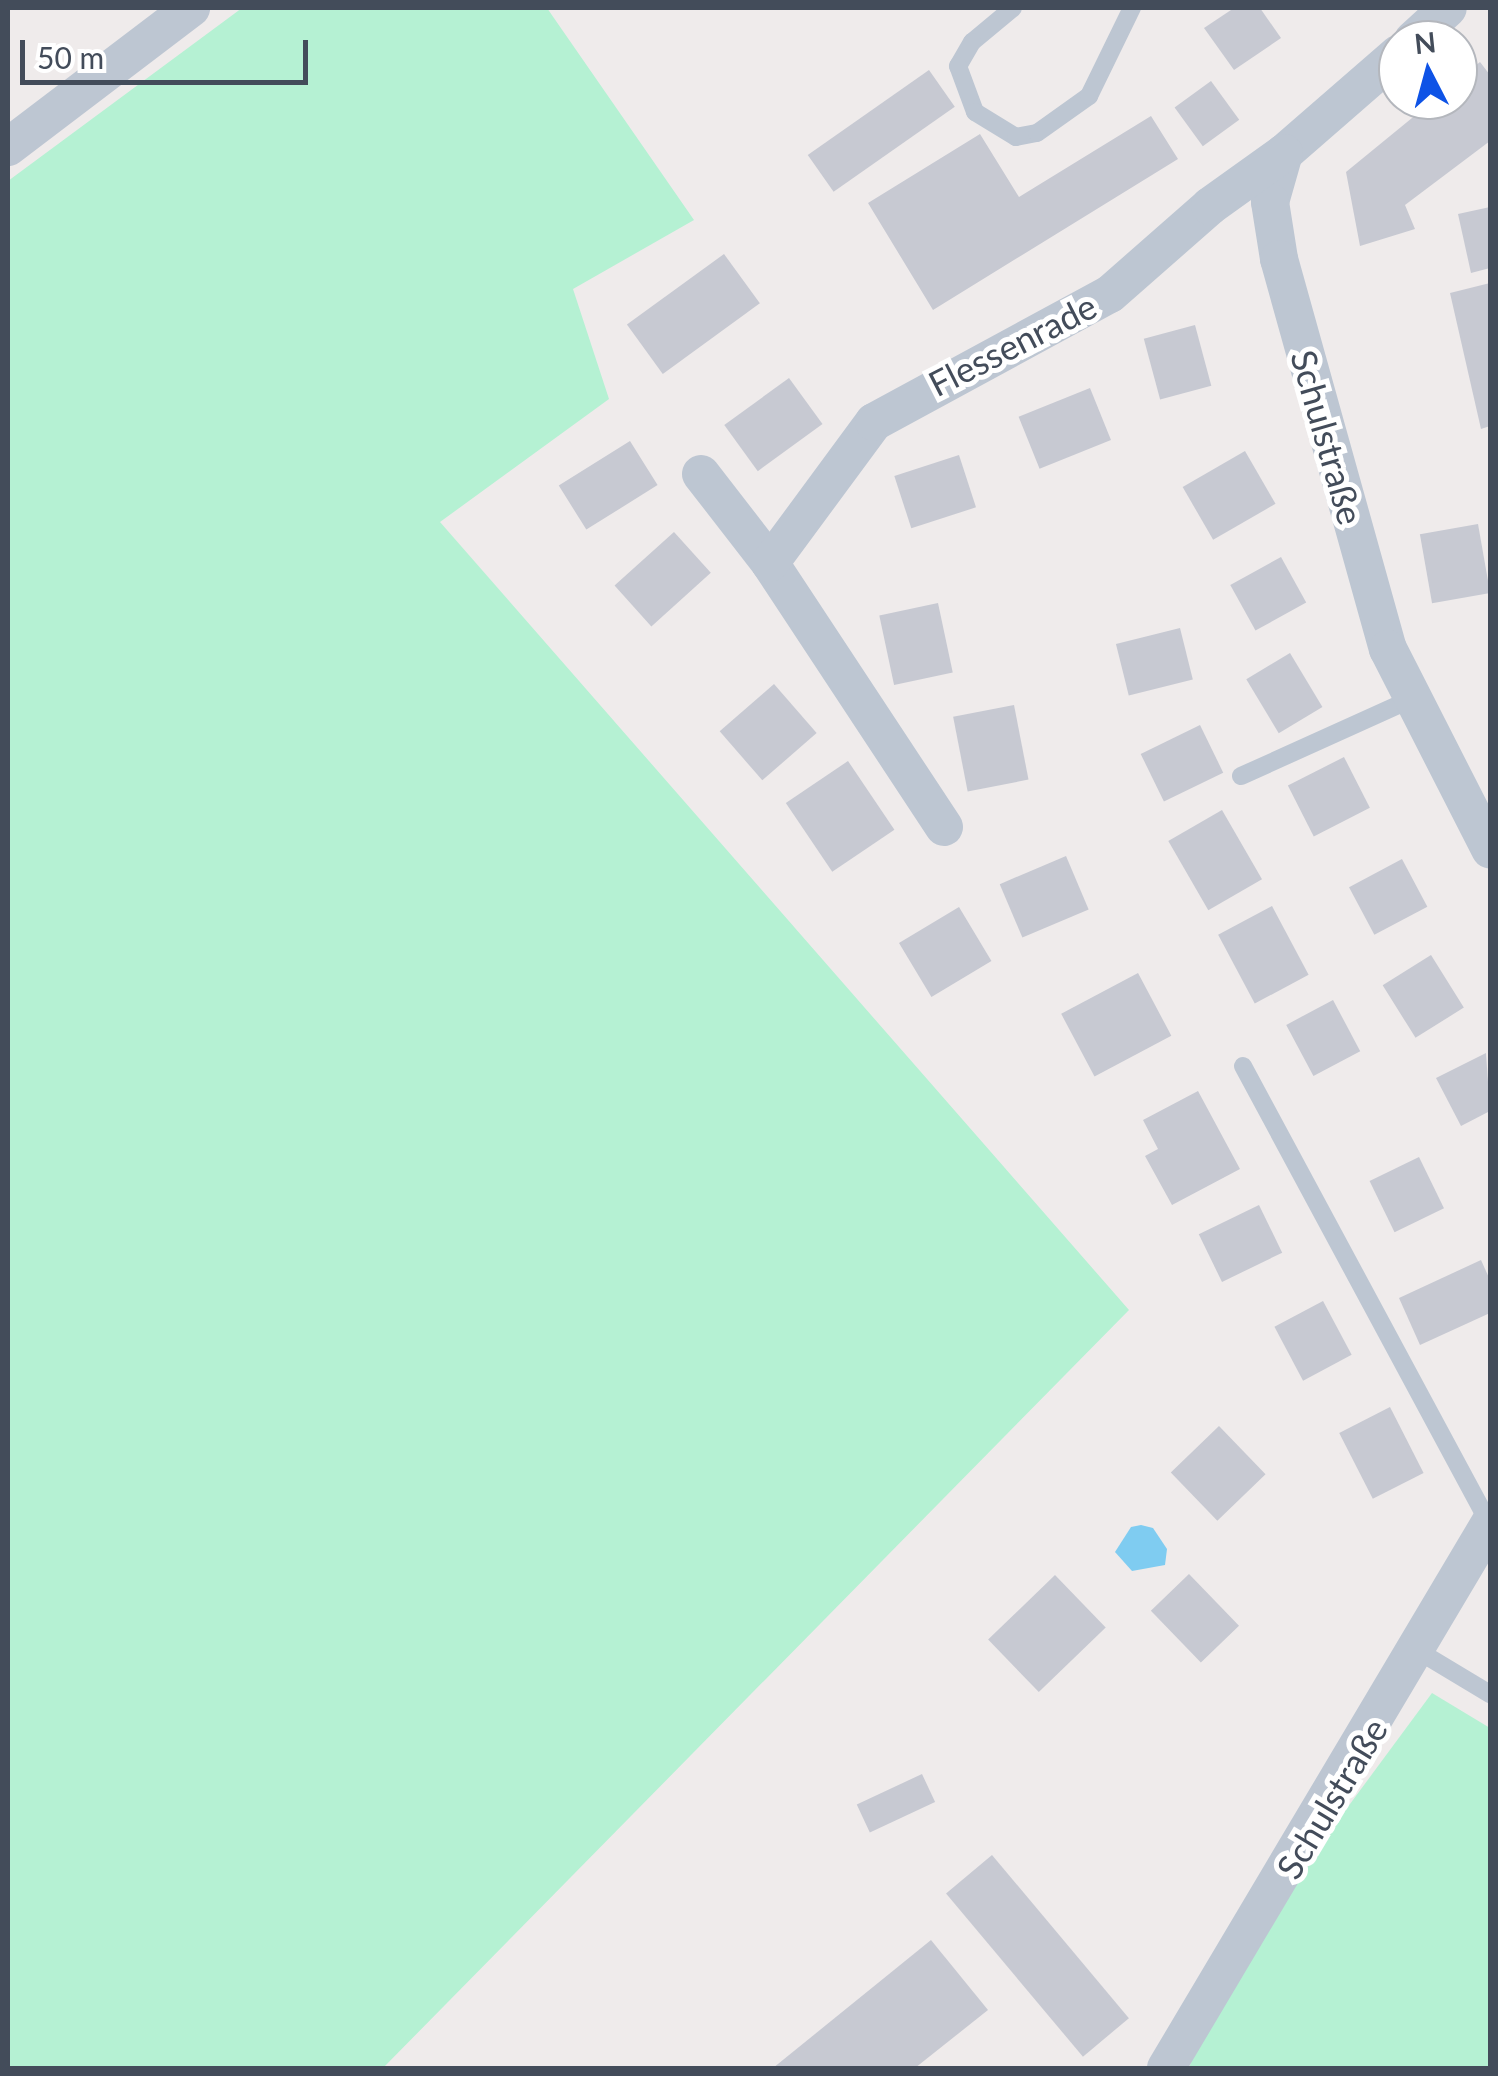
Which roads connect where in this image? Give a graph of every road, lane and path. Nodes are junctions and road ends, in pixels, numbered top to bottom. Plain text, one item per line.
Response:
1 (190, 8) edge
2 (1013, 8) edge
3 (1132, 8) edge
4 (1378, 71) edge
5 (8, 147) edge
6 (1284, 153) junction
7 (701, 474) dead end
8 (770, 562) junction
9 (1414, 698) junction
10 (1241, 776) dead end
11 (944, 827) dead end
12 (1490, 849) edge
13 (1243, 1066) dead end
14 (1490, 1524) edge
15 (1420, 1652) junction
16 (1490, 1694) edge
17 (1166, 2068) edge

1 - 5 street
2 - 3 lane
4 - 6 street
6 - 8 street, Flessenrade
6 - 9 street, Schulstraße
7 - 8 street
8 - 11 street
9 - 10 lane
9 - 12 street, Schulstraße
13 - 14 lane, Schulstraße
14 - 15 street, Schulstraße
15 - 16 lane
15 - 17 street, Schulstraße

